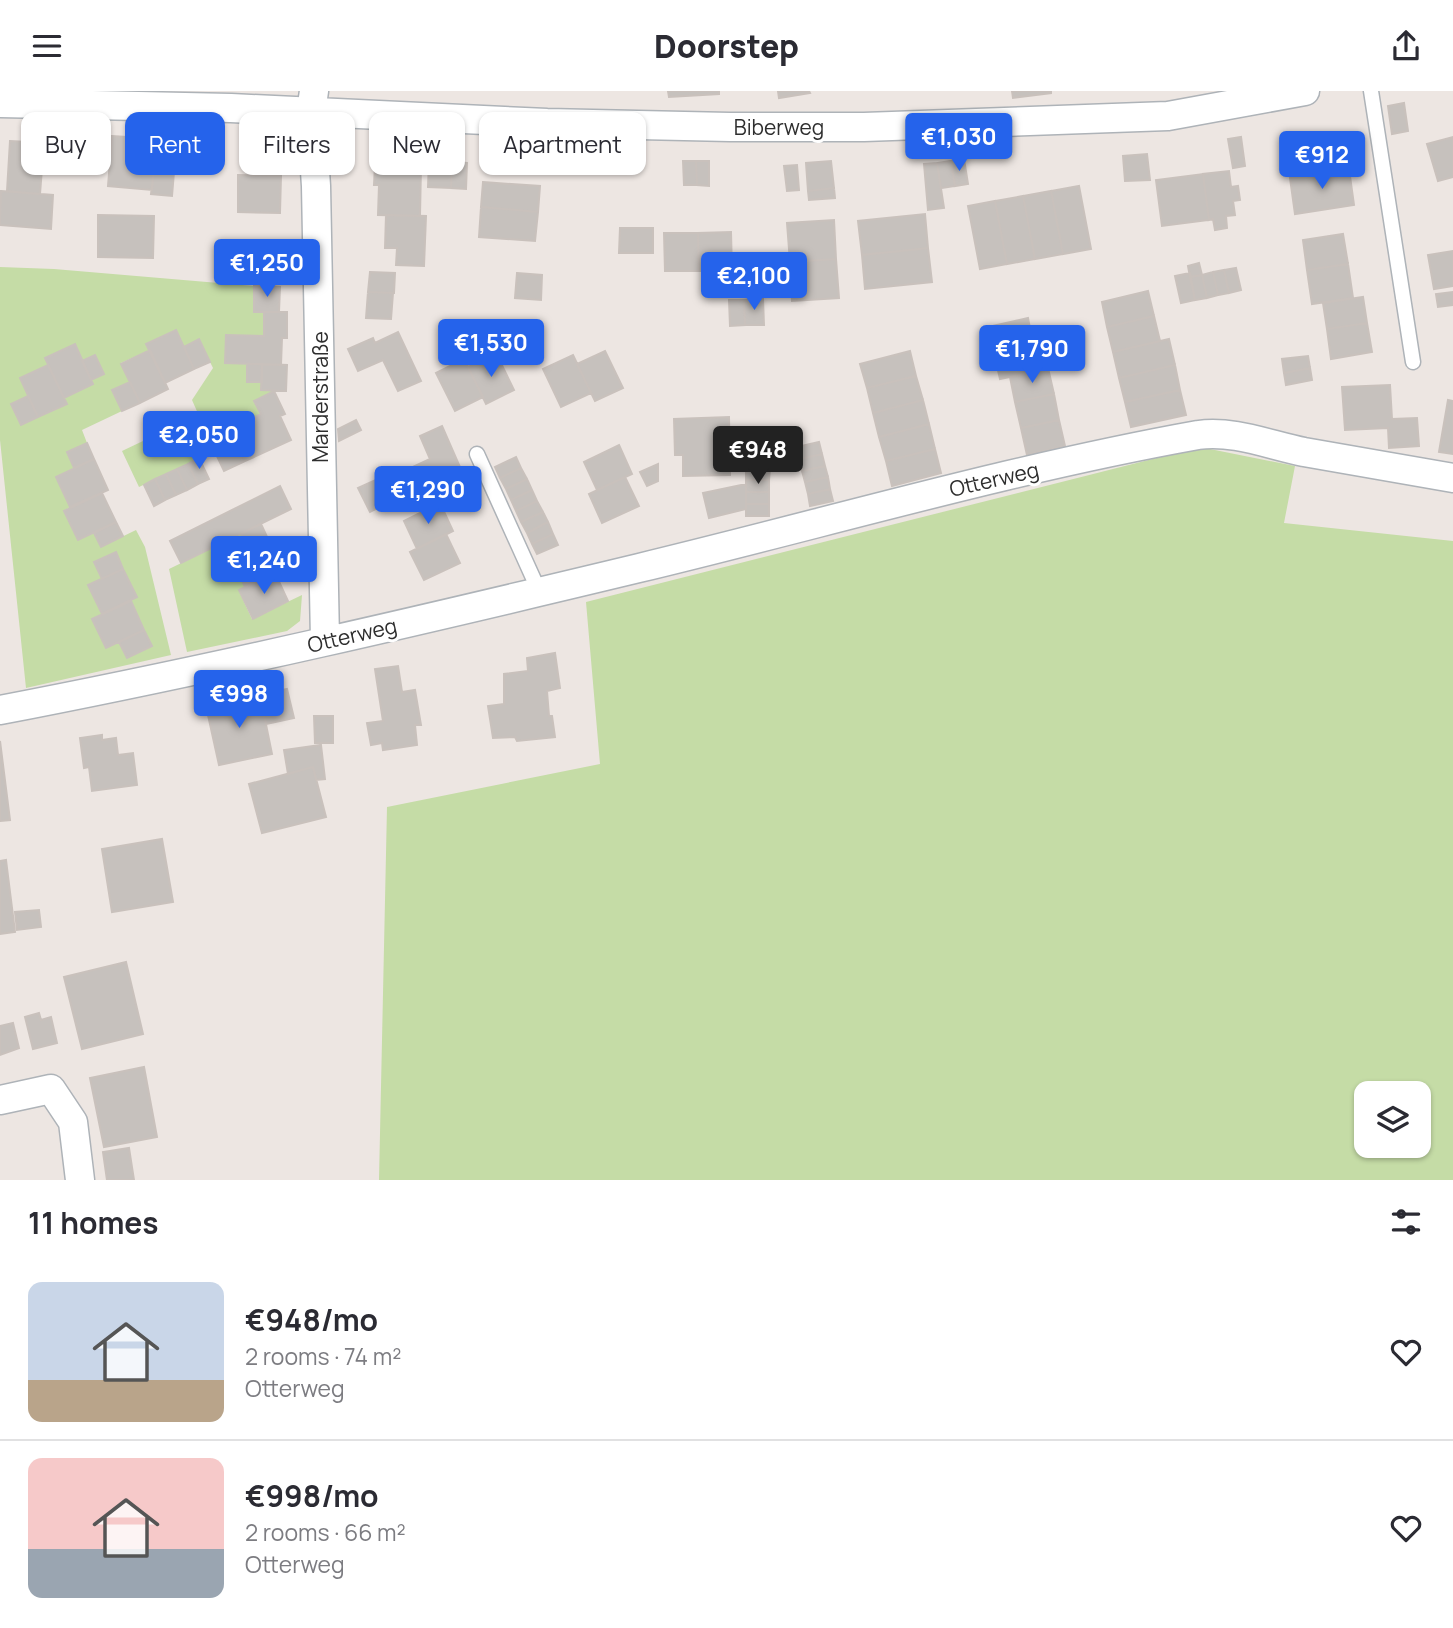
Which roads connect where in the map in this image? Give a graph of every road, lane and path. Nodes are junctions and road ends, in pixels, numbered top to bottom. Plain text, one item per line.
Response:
1 (1304, 91) edge
2 (1371, 91) edge
3 (231, 100) edge
4 (312, 101) edge
5 (0, 103) edge
6 (1413, 362) dead end
7 (477, 454) dead end
8 (1453, 478) edge
9 (539, 591) junction
10 (325, 641) junction
11 (0, 710) edge
12 (0, 1100) edge
13 (80, 1180) edge

1 - 4 street, Biberweg
2 - 6 lane
3 - 4 street, Biberweg
3 - 5 street, Biberweg
4 - 10 street, Marderstraße
7 - 9 lane
8 - 9 street, Otterweg
9 - 10 street, Otterweg
10 - 11 street, Otterweg
12 - 13 street

